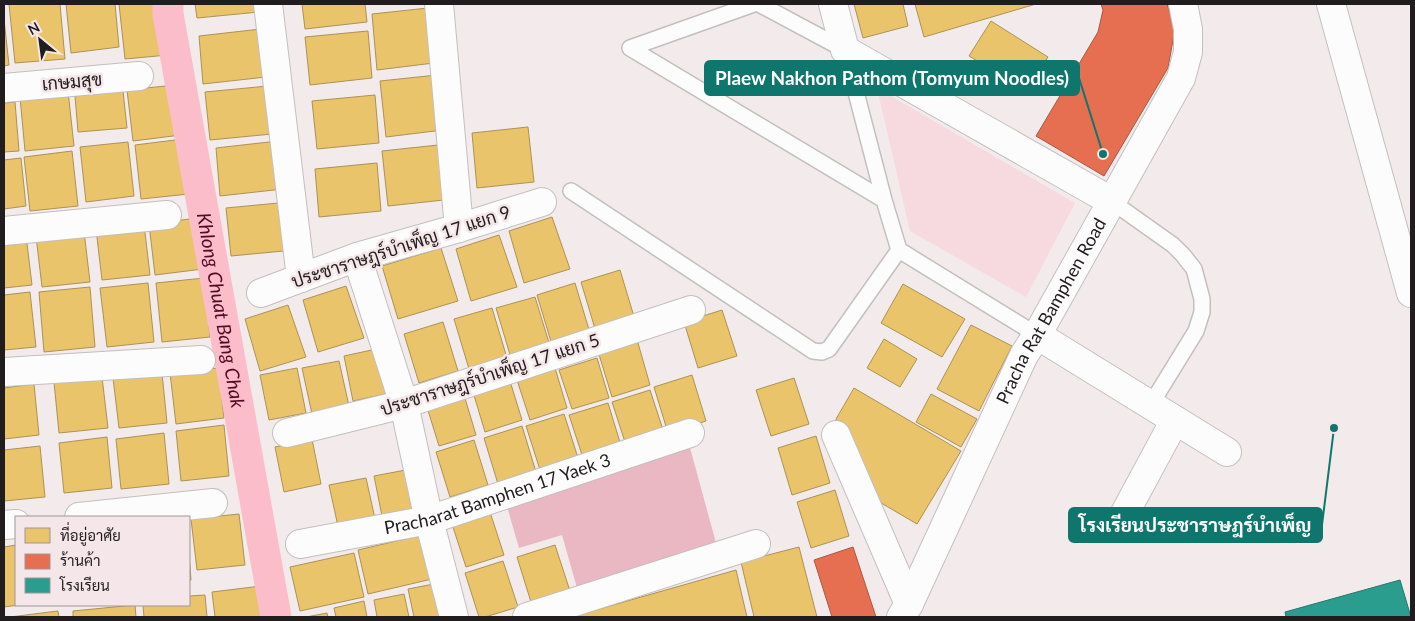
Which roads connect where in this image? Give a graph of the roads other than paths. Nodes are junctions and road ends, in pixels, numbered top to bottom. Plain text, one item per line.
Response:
1 (268, 4) edge
2 (439, 4) edge
3 (754, 4) edge
4 (759, 4) edge
5 (833, 4) edge
6 (1183, 4) edge
7 (1331, 4) edge
8 (845, 50) junction
9 (139, 76) dead end
10 (4, 88) edge
11 (571, 191) dead end
12 (884, 200) junction
13 (1111, 201) junction
14 (542, 202) dead end
15 (167, 215) dead end
16 (459, 228) junction
17 (4, 230) edge
18 (899, 250) junction
19 (357, 257) junction
20 (301, 278) junction
21 (261, 293) dead end
22 (1411, 293) edge
23 (691, 310) dead end
24 (1037, 335) junction
25 (202, 360) dead end
26 (4, 372) edge
27 (1156, 396) dead end
28 (404, 404) junction
29 (1175, 420) junction
30 (288, 433) dead end
31 (690, 433) dead end
32 (836, 435) dead end
33 (1227, 452) dead end
34 (213, 503) dead end
35 (88, 516) edge
36 (429, 520) junction
37 (1119, 524) dead end
38 (300, 544) dead end
39 (756, 544) dead end
40 (905, 611) edge
41 (454, 617) edge
42 (527, 617) edge

1 - 20 street
2 - 16 street
3 - 12 lane
4 - 8 lane
5 - 8 street
6 - 13 street, Pracha Rat Bamphen Road
7 - 22 street
8 - 12 lane
8 - 13 street
9 - 10 street, เกษมสุข
11 - 18 lane
12 - 18 lane
13 - 24 street, Pracha Rat Bamphen Road
13 - 27 lane
14 - 16 street, ประชาราษฎร์บำเพ็ญ 17 แยก 9
15 - 17 street
16 - 19 street, ประชาราษฎร์บำเพ็ญ 17 แยก 9
18 - 24 lane
19 - 20 street, ประชาราษฎร์บำเพ็ญ 17 แยก 9
19 - 28 street
20 - 21 street, ประชาราษฎร์บำเพ็ญ 17 แยก 9
23 - 28 street, ประชาราษฎร์บำเพ็ญ 17 แยก 5
24 - 29 street
24 - 40 street, Pracha Rat Bamphen Road
25 - 26 street
28 - 30 street, ประชาราษฎร์บำเพ็ญ 17 แยก 5
28 - 36 street
29 - 33 street
29 - 37 street
31 - 36 street, Pracharat Bamphen 17 Yaek 3
32 - 40 street
34 - 35 street
36 - 38 street, Pracharat Bamphen 17 Yaek 3
36 - 41 street
39 - 42 street

